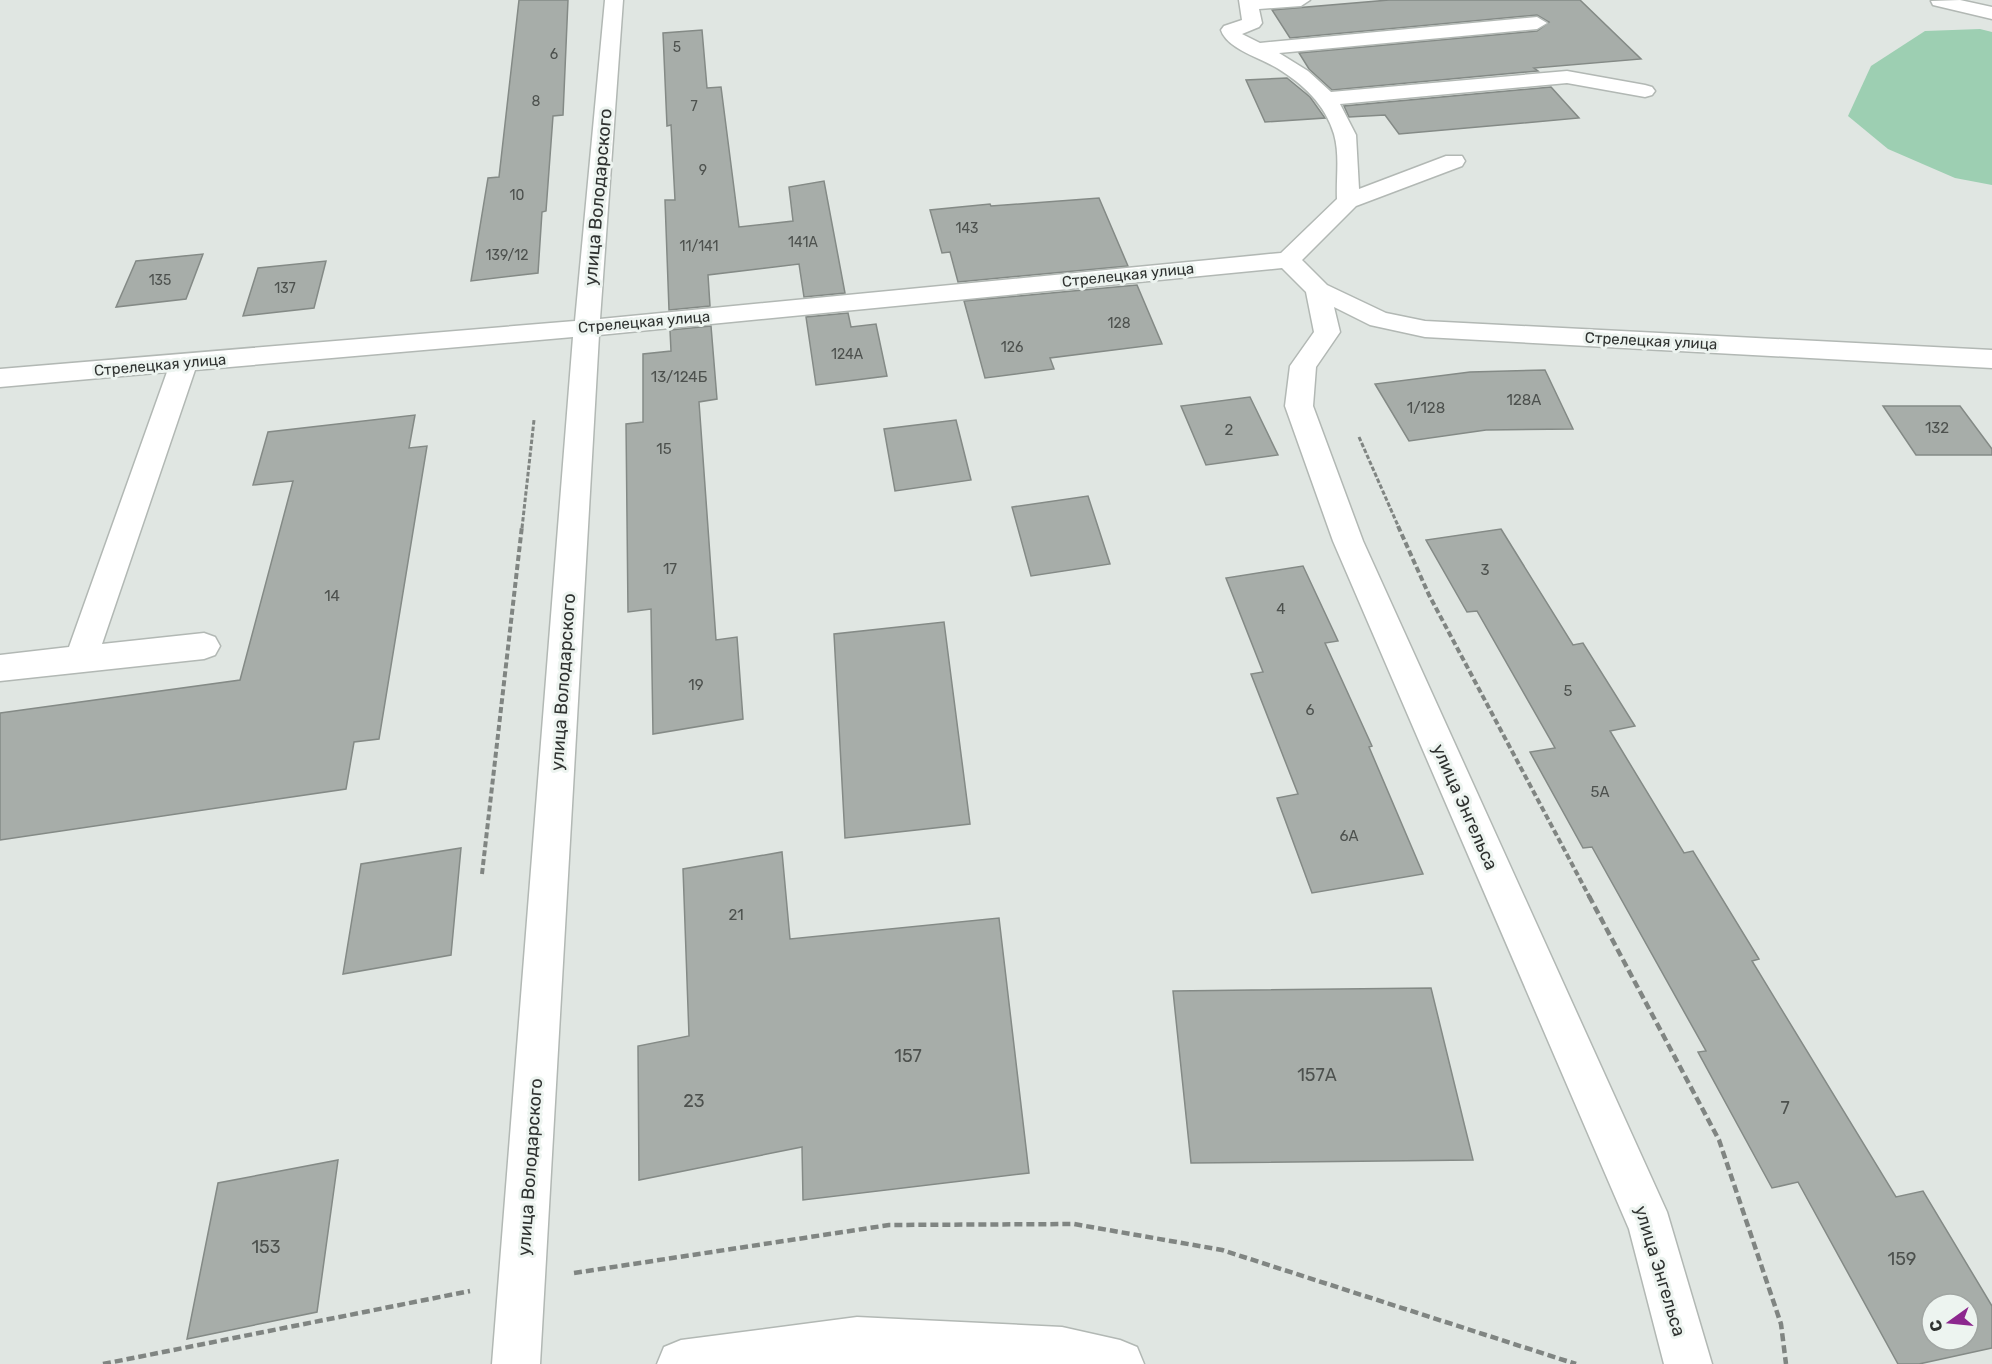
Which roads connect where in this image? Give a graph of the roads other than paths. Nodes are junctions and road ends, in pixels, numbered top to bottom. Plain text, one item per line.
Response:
1 (614, 0) edge
2 (1301, 0) edge
3 (1940, 1) edge
4 (1249, 2) edge
5 (1992, 13) edge
6 (1537, 23) dead end
7 (1256, 49) junction
8 (1645, 91) dead end
9 (1328, 99) junction
10 (1454, 161) dead end
11 (1348, 201) junction
12 (1288, 260) junction
13 (1318, 290) junction
14 (587, 328) junction
15 (1992, 359) edge
16 (184, 363) junction
17 (0, 378) edge
18 (204, 646) dead end
19 (81, 659) junction
20 (0, 668) edge
21 (516, 1364) edge
22 (681, 1364) edge
23 (1120, 1364) edge
24 (1688, 1364) edge

1 - 14 street, улица Володарского
2 - 4 street
3 - 5 street
4 - 7 street
6 - 7 street
7 - 9 street
8 - 9 street
9 - 11 street
10 - 11 street
11 - 12 street
12 - 13 street
12 - 14 street, Стрелецкая улица
13 - 15 street, Стрелецкая улица
13 - 24 street, улица Энгельса
14 - 16 street, Стрелецкая улица
14 - 21 street, улица Володарского
16 - 17 street, Стрелецкая улица
16 - 19 street
18 - 19 street
19 - 20 street
22 - 23 street

